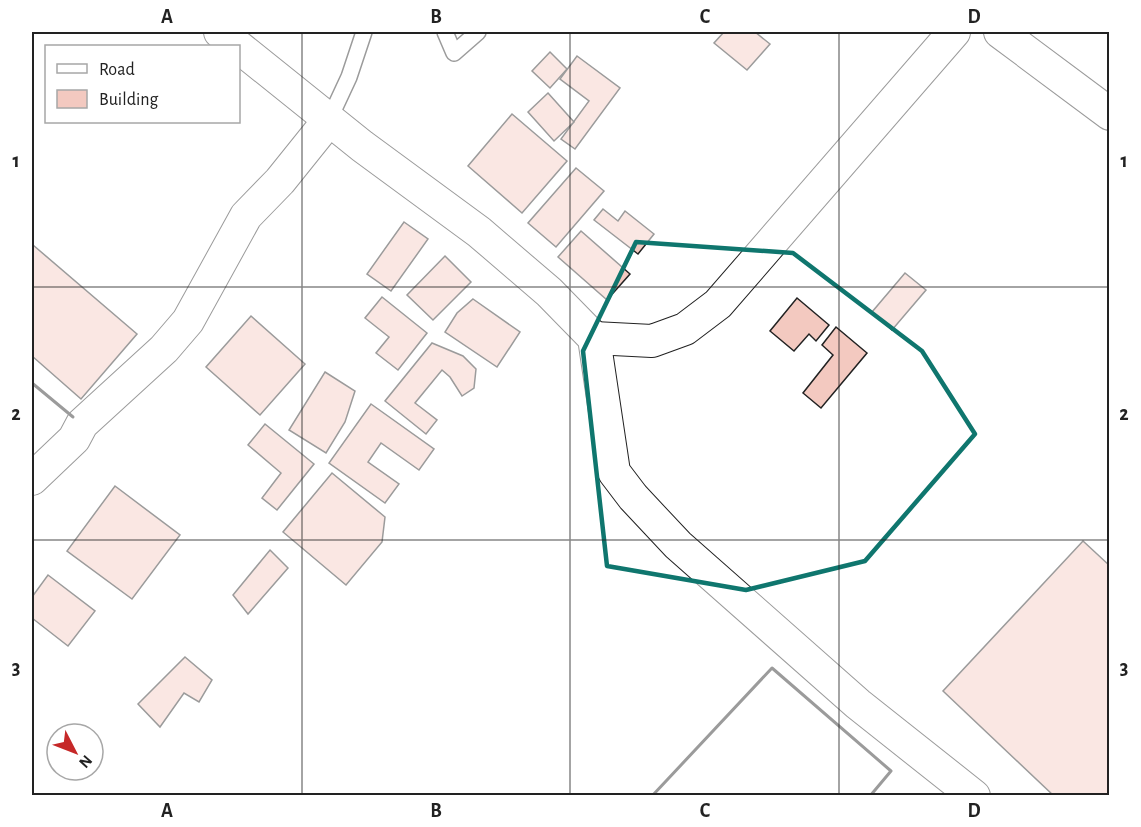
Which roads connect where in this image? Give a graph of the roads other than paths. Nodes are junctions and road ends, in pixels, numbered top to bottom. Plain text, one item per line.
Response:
1 (220, 32) edge
2 (364, 32) edge
3 (445, 32) edge
4 (478, 32) edge
5 (954, 32) edge
6 (1000, 32) edge
7 (236, 45) edge
8 (240, 48) edge
9 (1110, 114) edge
10 (329, 120) junction
11 (594, 338) junction
12 (32, 479) edge
13 (974, 795) edge

1 - 7 street
2 - 10 lane
3 - 4 lane
5 - 11 street
6 - 9 street
8 - 10 street
10 - 11 street
10 - 12 street
11 - 13 street

